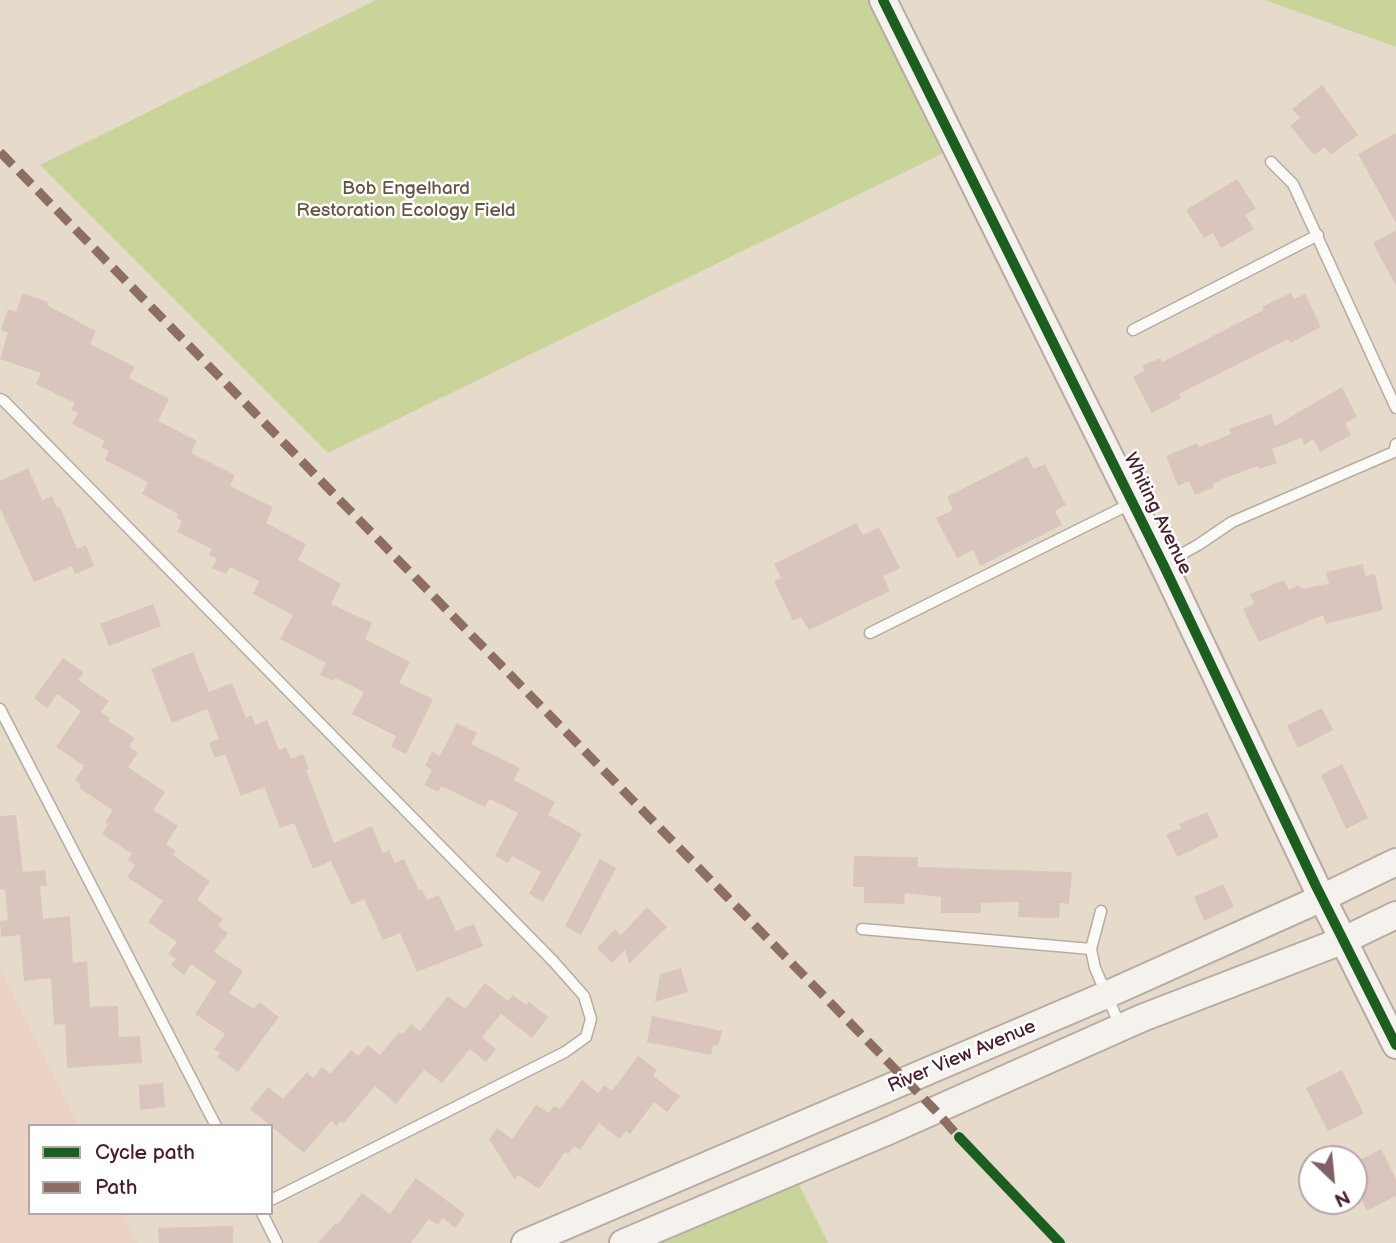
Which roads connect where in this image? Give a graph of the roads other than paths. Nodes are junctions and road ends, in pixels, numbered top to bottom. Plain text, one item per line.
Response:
1 (883, 0) edge
2 (1271, 162) dead end
3 (1318, 235) junction
4 (1133, 330) dead end
5 (0, 399) edge
6 (1396, 408) edge
7 (1396, 444) edge
8 (1133, 503) junction
9 (1163, 564) junction
10 (870, 633) dead end
11 (0, 709) edge
12 (1396, 862) edge
13 (1322, 898) junction
14 (1101, 912) dead end
15 (1396, 915) edge
16 (862, 929) dead end
17 (1344, 940) junction
18 (1091, 949) junction
19 (1106, 995) junction
20 (1121, 1028) junction
21 (1396, 1045) edge
22 (215, 1124) edge
23 (273, 1199) edge
24 (263, 1215) edge
25 (277, 1243) edge
26 (525, 1243) edge
27 (623, 1243) edge

1 - 8 main road, Whiting Avenue
2 - 3 lane
3 - 4 lane
3 - 6 lane
5 - 23 lane
7 - 9 lane
8 - 9 main road, Whiting Avenue
8 - 10 lane
9 - 13 main road, Whiting Avenue
11 - 22 lane
12 - 13 main road, River View Avenue
13 - 17 main road, Whiting Avenue
13 - 19 main road, River View Avenue
14 - 18 lane
15 - 17 main road, River View Avenue
16 - 18 lane
17 - 20 main road, River View Avenue
17 - 21 main road, Whiting Avenue
18 - 19 lane
19 - 20 lane
19 - 26 main road, River View Avenue
20 - 27 main road, River View Avenue
24 - 25 lane

